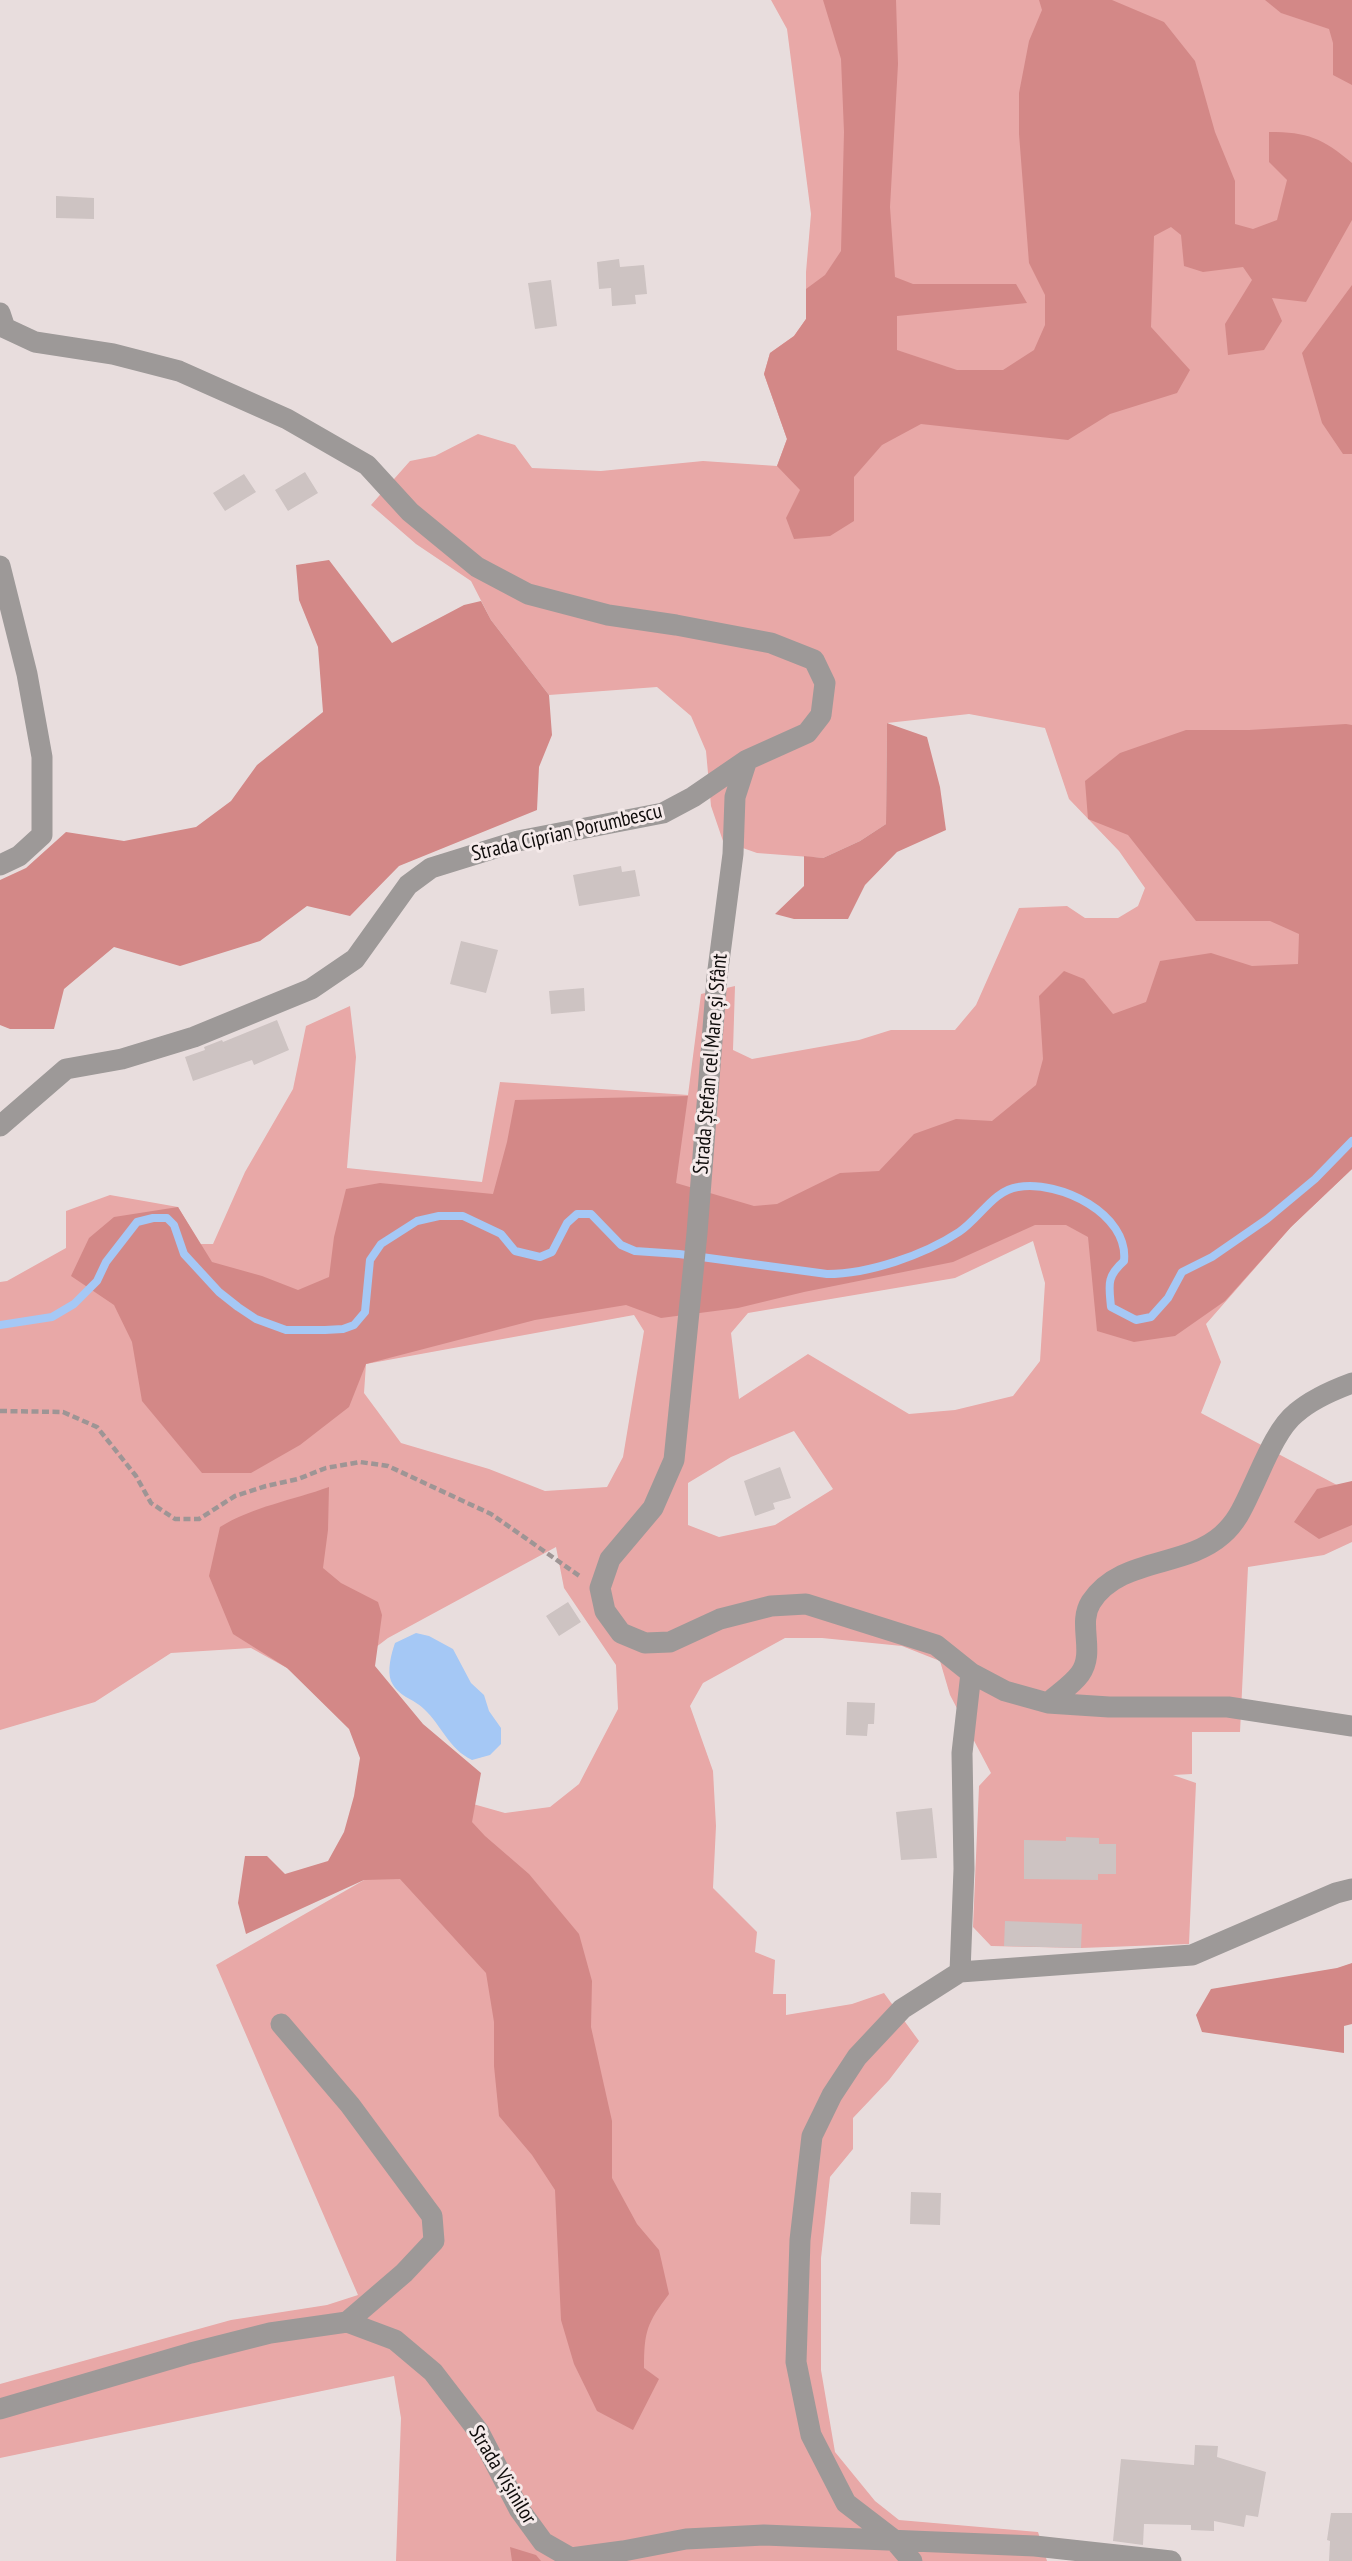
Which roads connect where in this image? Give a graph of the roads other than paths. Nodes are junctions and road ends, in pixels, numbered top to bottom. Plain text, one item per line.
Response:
1 (1, 327) edge
2 (0, 566) edge
3 (747, 760) junction
4 (0, 865) edge
5 (0, 1126) edge
6 (1352, 1383) edge
7 (971, 1674) junction
8 (1048, 1703) junction
9 (1352, 1726) edge
10 (1352, 1889) edge
11 (960, 1972) junction
12 (281, 2024) dead end
13 (347, 2322) junction
14 (0, 2409) edge
15 (893, 2539) junction
16 (912, 2561) edge
17 (1171, 2561) edge

1 - 3 street
2 - 4 street
3 - 5 street, Strada Ciprian Porumbescu
3 - 7 street, Strada Ștefan cel Mare și Sfânt
6 - 8 street
7 - 8 street
7 - 11 street
8 - 9 street
10 - 11 street
11 - 15 street
12 - 13 street
13 - 14 street, Strada Vișinilor
13 - 15 street, Strada Vișinilor
15 - 16 street
15 - 17 street, Strada Vișinilor

